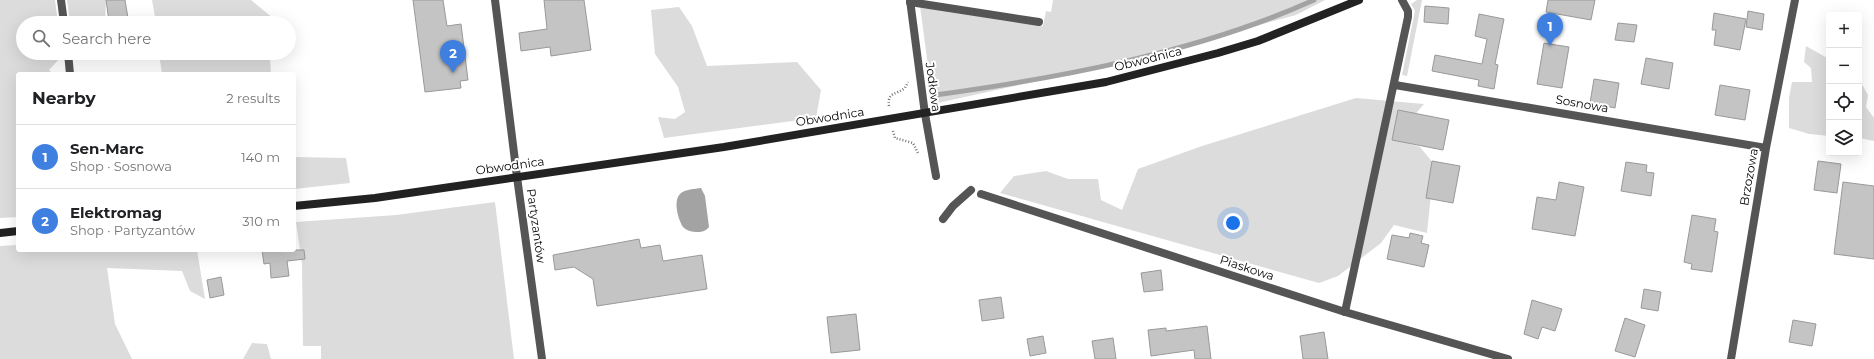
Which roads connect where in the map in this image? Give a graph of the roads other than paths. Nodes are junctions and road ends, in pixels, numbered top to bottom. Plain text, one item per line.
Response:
1 (61, 0) edge
2 (496, 0) edge
3 (1359, 0) edge
4 (1402, 0) edge
5 (1796, 0) edge
6 (910, 1) edge
7 (63, 16) edge
8 (1039, 22) dead end
9 (69, 60) edge
10 (70, 72) edge
11 (1395, 85) junction
12 (925, 114) junction
13 (1766, 148) junction
14 (936, 176) dead end
15 (517, 178) junction
16 (971, 190) dead end
17 (981, 194) dead end
18 (296, 206) edge
19 (944, 220) dead end
20 (16, 231) edge
21 (0, 233) edge
22 (1346, 312) junction
23 (1504, 358) edge
24 (542, 359) edge
25 (1731, 359) edge

1 - 7 street
2 - 15 street, Partyzantów
3 - 12 main road, Obwodnica
4 - 11 street
5 - 13 street, Brzozowa
6 - 8 street
6 - 12 street, Jodłowa
9 - 10 street
11 - 13 street, Sosnowa
11 - 22 street
12 - 14 street, Jodłowa
12 - 15 main road, Obwodnica
13 - 25 street, Brzozowa
15 - 18 main road, Obwodnica
15 - 24 street, Partyzantów
16 - 19 street
17 - 22 street, Piaskowa
20 - 21 main road
22 - 23 street, Piaskowa

